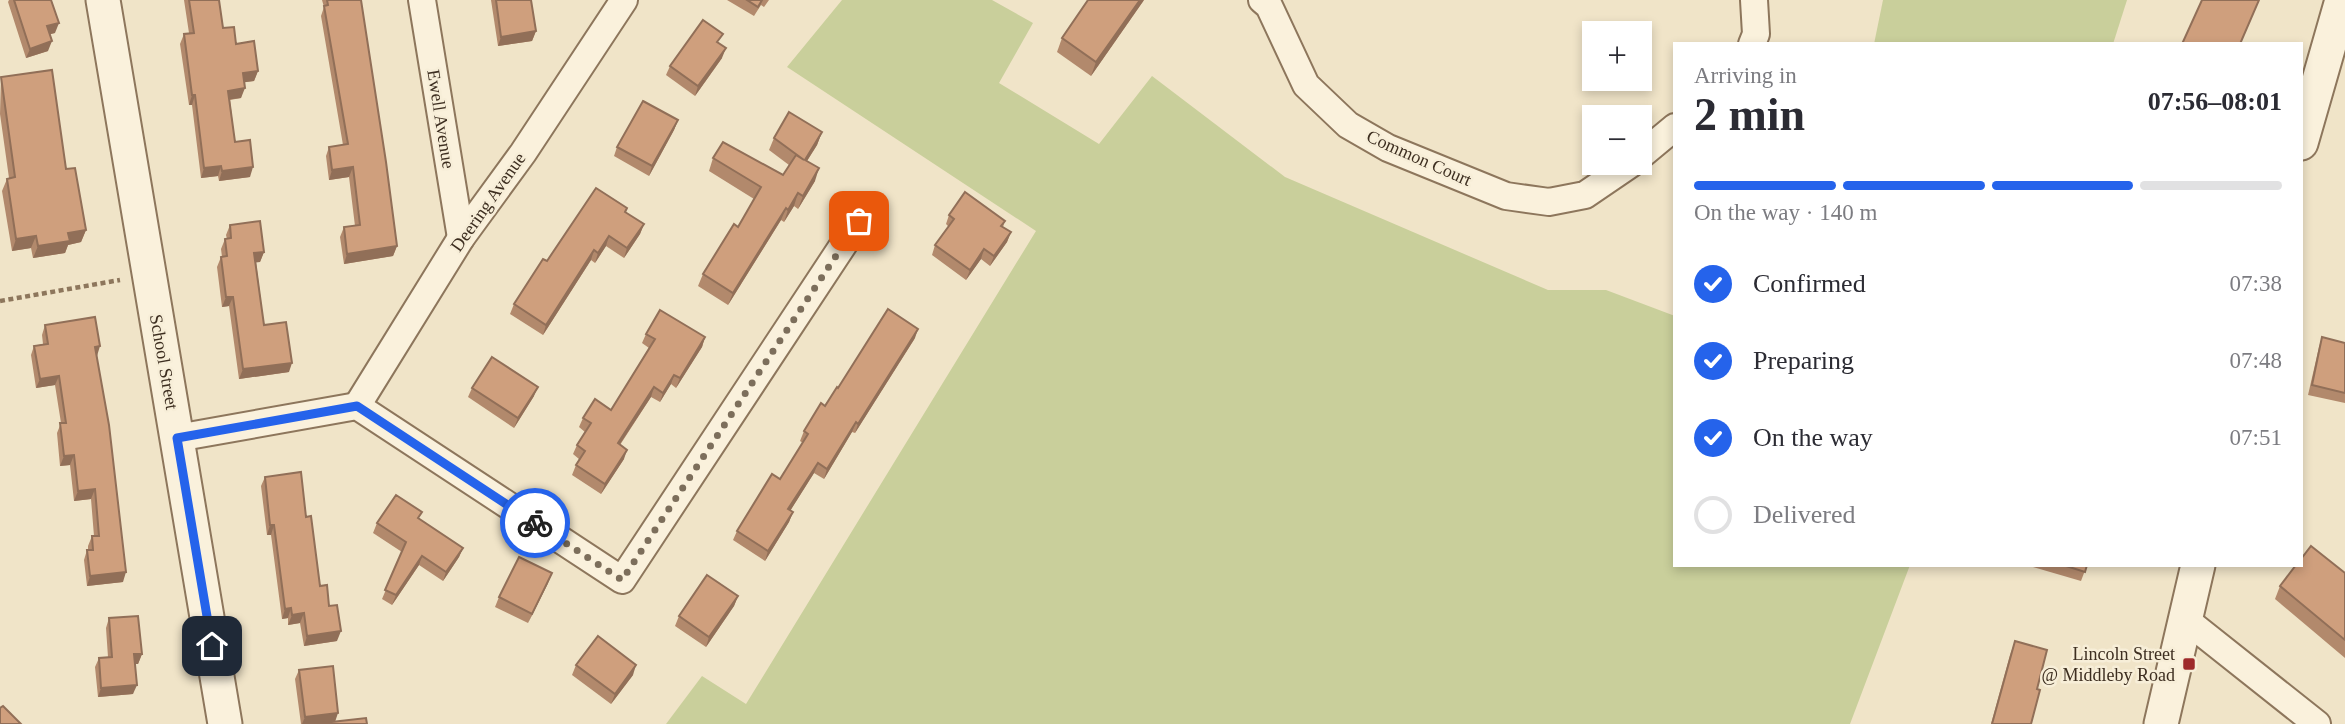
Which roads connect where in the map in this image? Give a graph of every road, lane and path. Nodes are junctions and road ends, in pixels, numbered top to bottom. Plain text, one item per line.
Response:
1 (103, 0) edge
2 (422, 0) edge
3 (624, 0) edge
4 (1262, 0) edge
5 (1754, 0) edge
6 (2342, 0) edge
7 (1753, 42) edge
8 (1673, 129) edge
9 (2303, 136) edge
10 (1652, 146) edge
11 (1614, 175) edge
12 (859, 221) dead end
13 (461, 239) junction
14 (149, 275) junction
15 (0, 301) edge
16 (357, 406) junction
17 (177, 438) junction
18 (2198, 567) edge
19 (2186, 620) junction
20 (225, 724) edge
21 (2161, 724) edge
22 (2317, 724) edge

1 - 14 street, School Street
2 - 13 street, Ewell Avenue
3 - 13 street, Deering Avenue
4 - 11 street, Common Court
5 - 7 street
6 - 9 street
8 - 10 street
12 - 16 street
13 - 16 street, Deering Avenue
14 - 15 path
14 - 17 street, School Street
16 - 17 street
17 - 20 street, School Street
18 - 19 street
19 - 21 street
19 - 22 street

